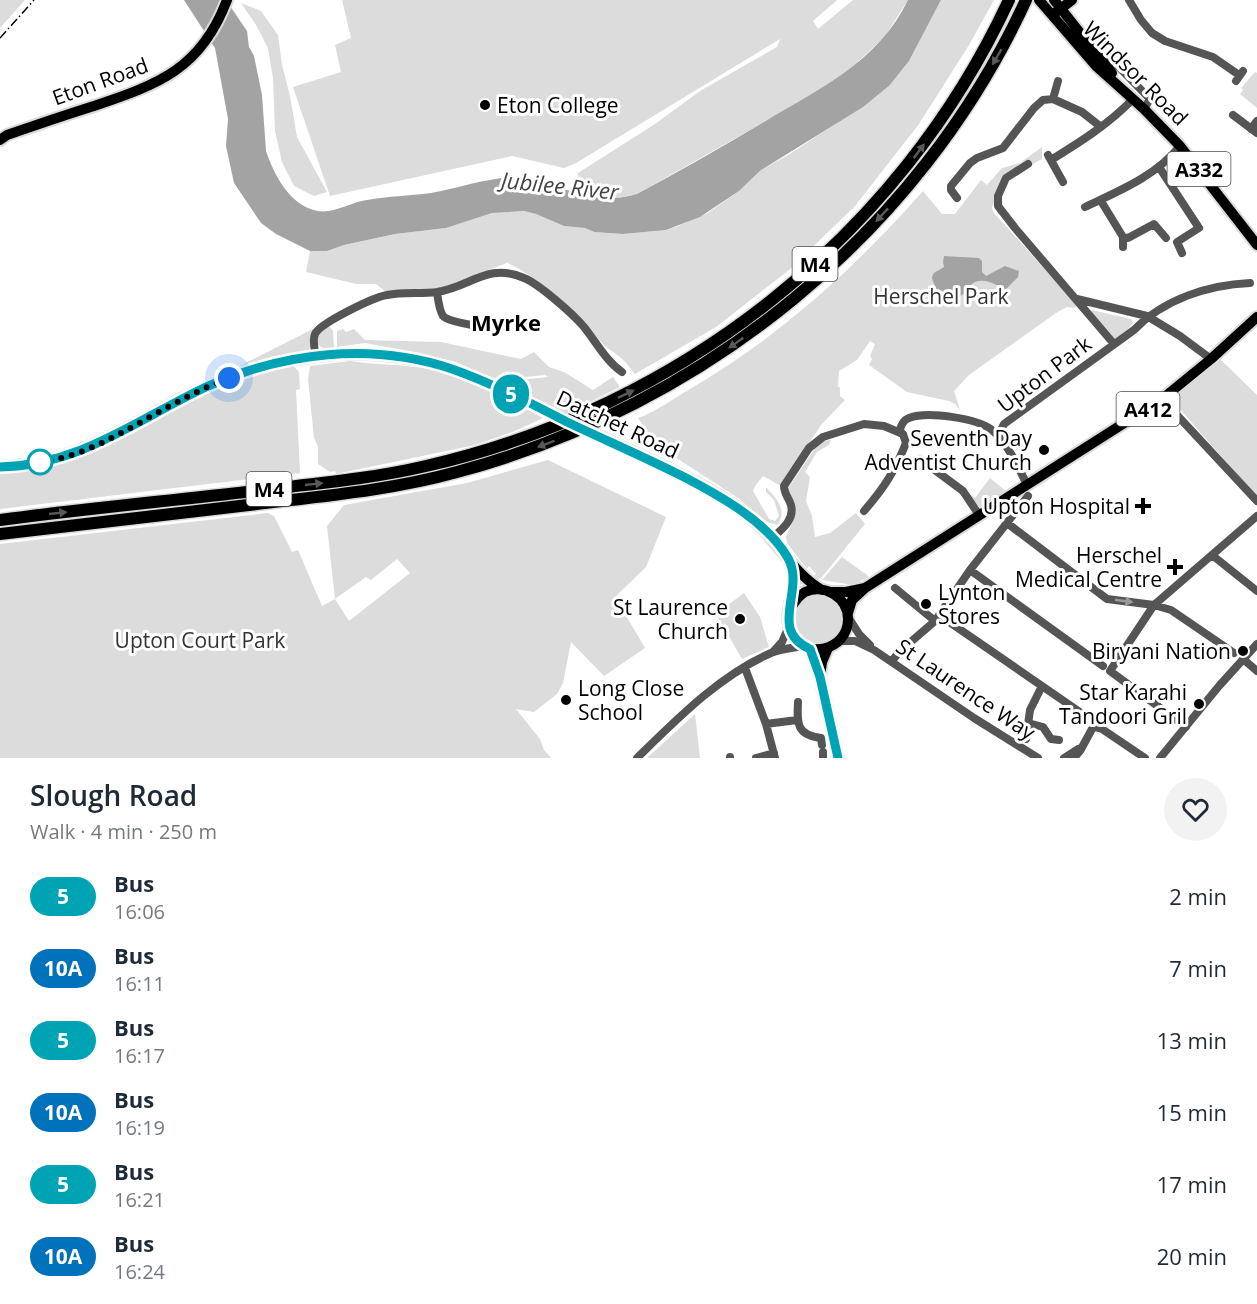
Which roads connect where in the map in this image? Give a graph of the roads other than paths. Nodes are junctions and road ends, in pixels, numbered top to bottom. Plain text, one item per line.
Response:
1 (227, 0) edge
2 (1009, 0) edge
3 (1039, 0) edge
4 (1072, 0) edge
5 (1129, 0) edge
6 (1025, 3) edge
7 (1055, 6) edge
8 (1102, 60) junction
9 (1240, 76) dead end
10 (1058, 81) dead end
11 (1053, 99) junction
12 (1133, 99) junction
13 (1144, 109) junction
14 (1233, 115) dead end
15 (1257, 121) edge
16 (1101, 127) junction
17 (1254, 131) edge
18 (0, 140) edge
19 (1180, 146) junction
20 (1028, 164) dead end
21 (1159, 167) junction
22 (1063, 182) dead end
23 (957, 198) dead end
24 (1101, 201) junction
25 (1085, 207) dead end
26 (1123, 237) junction
27 (1166, 238) dead end
28 (1257, 245) edge
29 (1124, 247) dead end
30 (1182, 252) dead end
31 (1250, 283) dead end
32 (437, 292) junction
33 (1076, 299) junction
34 (1147, 316) junction
35 (1257, 317) edge
36 (484, 328) dead end
37 (1114, 344) junction
38 (316, 357) junction
39 (1211, 359) junction
40 (622, 372) dead end
41 (1162, 399) junction
42 (898, 432) junction
43 (998, 436) junction
44 (920, 459) dead end
45 (0, 467) edge
46 (1028, 491) junction
47 (1257, 501) edge
48 (864, 511) dead end
49 (978, 515) junction
50 (1257, 516) edge
51 (0, 520) edge
52 (1007, 523) junction
53 (0, 534) edge
54 (772, 538) junction
55 (1212, 555) junction
56 (789, 559) junction
57 (970, 570) junction
58 (865, 588) junction
59 (896, 588) dead end
60 (826, 591) junction
61 (1257, 591) edge
62 (1154, 605) junction
63 (790, 609) junction
64 (848, 615) junction
65 (937, 618) junction
66 (789, 626) junction
67 (840, 641) junction
68 (1257, 644) edge
69 (806, 647) junction
70 (828, 648) junction
71 (874, 650) junction
72 (773, 652) junction
73 (1234, 653) dead end
74 (1243, 659) junction
75 (892, 661) junction
76 (745, 668) junction
77 (1107, 668) junction
78 (1257, 670) edge
79 (820, 677) junction
80 (1042, 686) junction
81 (798, 702) dead end
82 (1087, 717) dead end
83 (798, 720) junction
84 (1028, 723) junction
85 (766, 724) junction
86 (1186, 727) junction
87 (1026, 739) dead end
88 (1059, 740) dead end
89 (1085, 743) junction
90 (822, 751) edge
91 (774, 755) edge
92 (637, 758) edge
93 (756, 758) edge
94 (838, 758) edge
95 (1038, 758) edge
96 (1064, 758) edge
97 (1074, 758) edge
98 (1145, 758) edge
99 (1160, 758) edge

1 - 18 main road, Eton Road
51 -> 2 highway, M4
3 - 7 main road, A332
4 - 7 main road
5 - 9 street
6 -> 53 highway, M4
7 - 8 main road, A332
7 - 12 main road, Windsor Road / A332
8 - 12 main road, A332
8 - 13 street
10 - 11 street
11 - 16 street
11 - 23 street
12 - 13 main road, Windsor Road / A332
12 - 16 street
13 - 19 main road, Windsor Road / A332
14 - 17 street
15 - 17 street
16 - 22 street
19 - 21 street
19 - 28 main road, Windsor Road / A332
20 - 33 street, Upton Park
21 - 24 street
21 - 30 street
24 - 25 street
24 - 26 street
26 - 27 street
26 - 29 street
31 - 34 street, Upton Park
32 - 36 street
32 - 38 street
32 - 40 street
33 - 34 street, Upton Park
33 - 37 street, Upton Park
34 - 37 street, Upton Park
34 - 39 street
35 - 39 main road, A412
37 - 43 street, Upton Park
38 - 45 main road, Datchet Road
38 - 54 main road, Datchet Road, bridge
39 - 41 main road, A412
41 - 46 main road, A412
41 - 47 street
42 - 43 street
42 - 48 street
42 - 54 street
43 - 46 street
44 - 49 street
46 - 49 main road, A412
46 - 52 street
49 - 58 main road, A412
50 - 55 street
52 - 57 street
52 -> 62 street
54 - 56 main road, Datchet Road
55 - 61 street
55 - 62 street
56 - 60 main road, Datchet Road
56 - 63 main road
57 - 65 street
57 - 77 street
58 - 60 main road, A412
58 - 64 main road, A412
59 - 65 street
60 - 63 main road
60 - 64 main road
62 - 73 street
62 - 77 street
63 - 66 main road
64 - 67 main road
64 - 71 street, St Laurence Way
65 - 75 street
65 - 80 street
66 - 69 main road
66 - 72 street
67 - 70 main road
67 - 71 street, St Laurence Way
68 - 74 street
69 - 70 main road
69 - 72 street
69 - 79 main road
70 - 79 main road
71 - 75 street, St Laurence Way
72 - 76 street
74 - 78 street
74 - 86 street
75 - 95 street, St Laurence Way
76 - 85 street
76 - 92 street
77 - 86 street
79 - 94 main road
80 - 82 street
80 - 84 street
81 - 83 street
83 - 85 street
83 - 90 street
84 - 87 street
84 - 88 street
85 - 91 street
86 - 99 street
89 - 96 street
89 - 97 street
89 - 98 street
91 - 93 street

